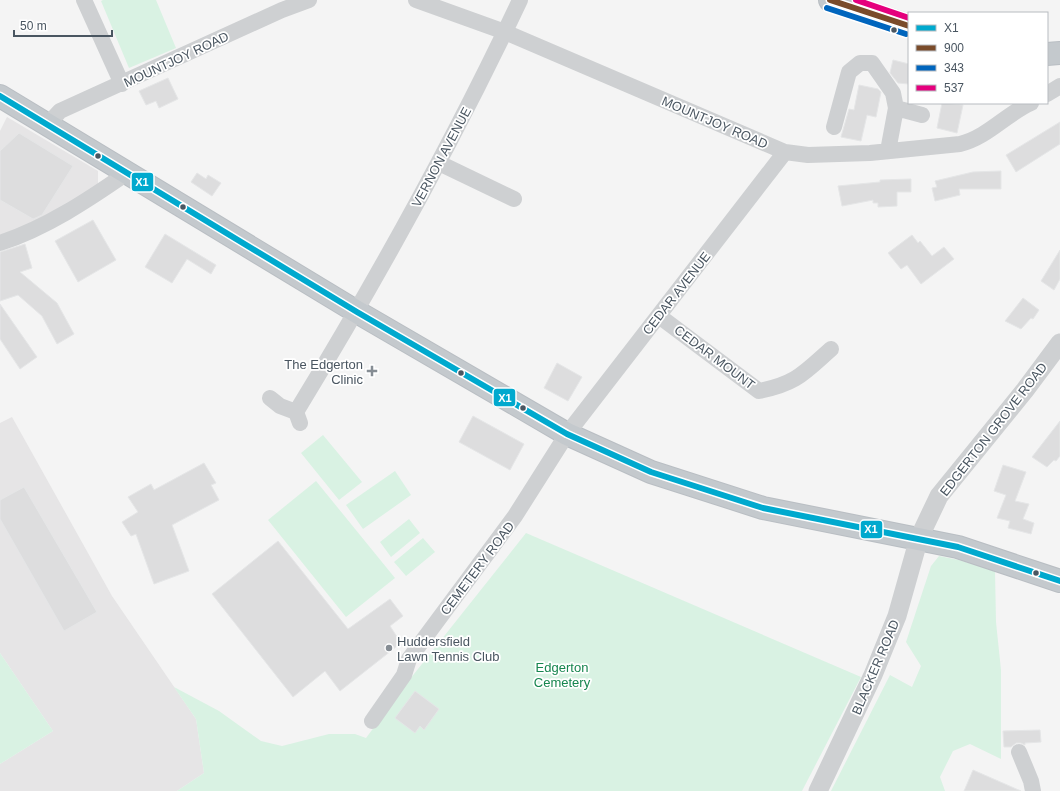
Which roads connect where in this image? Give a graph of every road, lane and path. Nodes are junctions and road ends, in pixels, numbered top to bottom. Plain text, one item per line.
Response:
1 (84, 0) edge
2 (309, 0) edge
3 (416, 0) edge
4 (520, 0) edge
5 (834, 1) edge
6 (908, 26) edge
7 (505, 32) junction
8 (1060, 52) edge
9 (1048, 54) edge
10 (122, 84) junction
11 (1060, 86) edge
12 (1048, 93) edge
13 (2, 97) edge
14 (1024, 105) edge
15 (896, 108) junction
16 (922, 115) dead end
17 (47, 125) junction
18 (834, 127) dead end
19 (888, 151) junction
20 (785, 152) junction
21 (439, 163) junction
22 (127, 173) junction
23 (514, 199) dead end
24 (0, 243) edge
25 (357, 312) junction
26 (659, 316) junction
27 (1060, 343) edge
28 (831, 349) dead end
29 (270, 398) dead end
30 (567, 434) junction
31 (919, 538) junction
32 (1060, 581) edge
33 (372, 720) dead end
34 (1020, 752) dead end
35 (818, 791) edge
36 (1033, 791) edge

1 - 10 street
2 - 10 street, MOUNTJOY ROAD
3 - 7 street, MOUNTJOY ROAD
4 - 7 street, VERNON AVENUE
5 - 6 highway
7 - 20 street, MOUNTJOY ROAD
7 - 21 street, VERNON AVENUE
8 - 9 highway
10 - 17 street, MOUNTJOY ROAD
11 - 12 street
13 - 17 highway
14 - 19 street, MOUNTJOY ROAD
15 - 16 street
15 - 18 street
15 - 19 street
17 - 22 highway
19 - 20 street, MOUNTJOY ROAD
20 - 26 street, CEDAR AVENUE
21 - 23 street
21 - 25 street, VERNON AVENUE
22 - 24 street
22 - 25 highway
25 - 29 street, VERNON AVENUE
25 - 30 highway
26 - 28 street, CEDAR MOUNT
26 - 30 street, CEDAR AVENUE
27 - 31 street, EDGERTON GROVE ROAD
30 - 31 highway
30 - 33 street, CEMETERY ROAD
31 - 32 highway
31 - 35 street, BLACKER ROAD
34 - 36 street

